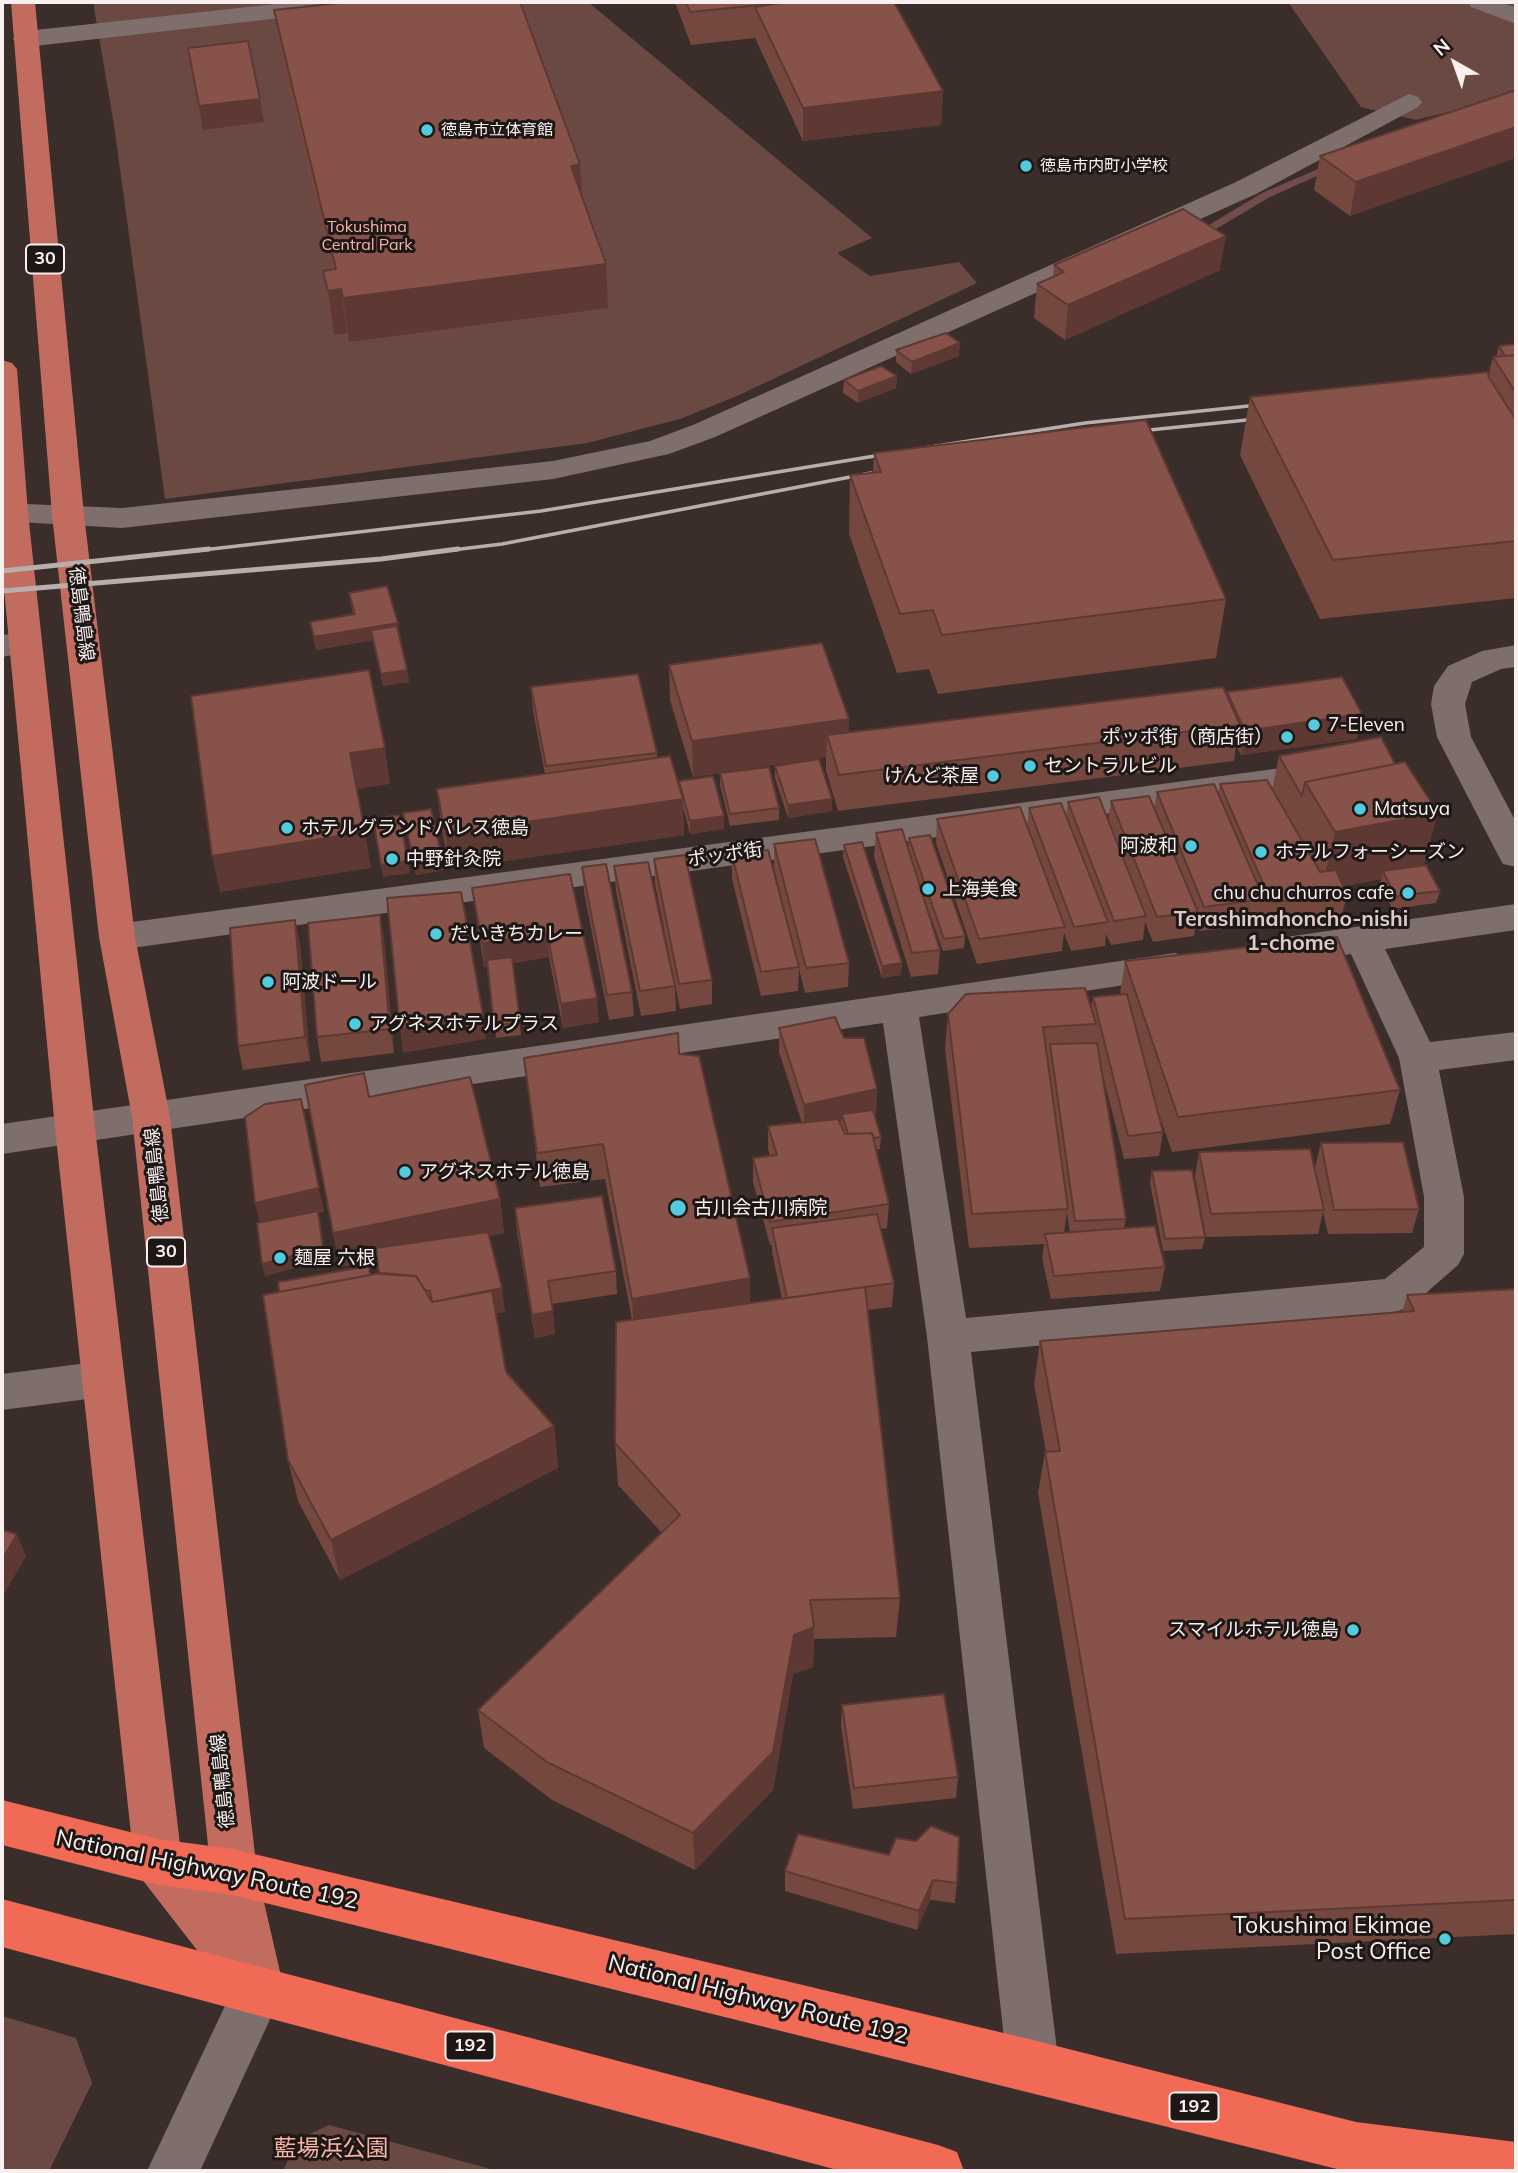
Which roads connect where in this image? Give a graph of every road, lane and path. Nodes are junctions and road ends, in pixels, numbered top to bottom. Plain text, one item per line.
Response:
1 (23, 2) edge
2 (359, 2) edge
3 (1480, 2) edge
4 (144, 14) edge
5 (1516, 17) edge
6 (18, 45) edge
7 (1409, 102) dead end
8 (2, 369) edge
9 (7, 512) edge
10 (68, 515) junction
11 (14, 645) edge
12 (1516, 656) edge
13 (1360, 769) edge
14 (1516, 855) edge
15 (1516, 917) edge
16 (117, 937) junction
17 (1362, 939) junction
18 (1253, 955) edge
19 (1212, 961) edge
20 (899, 1006) junction
21 (1516, 1046) edge
22 (1418, 1059) junction
23 (151, 1117) junction
24 (75, 1128) junction
25 (2, 1139) edge
26 (948, 1336) junction
27 (103, 1379) junction
28 (2, 1392) edge
29 (2, 1823) edge
30 (158, 1862) junction
31 (233, 1872) junction
32 (2, 1923) edge
33 (259, 1989) junction
34 (1033, 2066) junction
35 (1516, 2168) edge
36 (173, 2171) edge
37 (938, 2171) edge

1 - 6 main road, 徳島鴨島線 / 30
2 - 4 street
3 - 5 street
4 - 6 street
6 - 10 main road, 徳島鴨島線 / 30
7 - 10 street
8 - 9 main road
9 - 10 street
9 - 11 main road
10 - 16 main road, 徳島鴨島線 / 30
11 - 24 main road
12 - 14 street
13 - 16 street, ポッポ街
15 - 17 street
16 - 23 main road, 徳島鴨島線 / 30
17 - 18 street
17 - 22 street
19 - 20 street
20 - 23 street
20 - 26 street
21 - 22 street
22 - 26 street
23 - 24 street
23 - 31 main road, 徳島鴨島線 / 30
24 - 25 street
24 - 27 main road
26 - 34 street
27 - 28 street
27 - 30 main road
29 - 30 highway, National Highway Route 192 / 192
30 - 31 highway, National Highway Route 192 / 192
30 - 33 main road
31 - 33 main road, 徳島鴨島線 / 30
31 - 34 highway, National Highway Route 192 / 192
32 - 33 highway, 192
33 - 36 street
33 - 37 highway, 192
34 - 35 highway, National Highway Route 192 / 192

